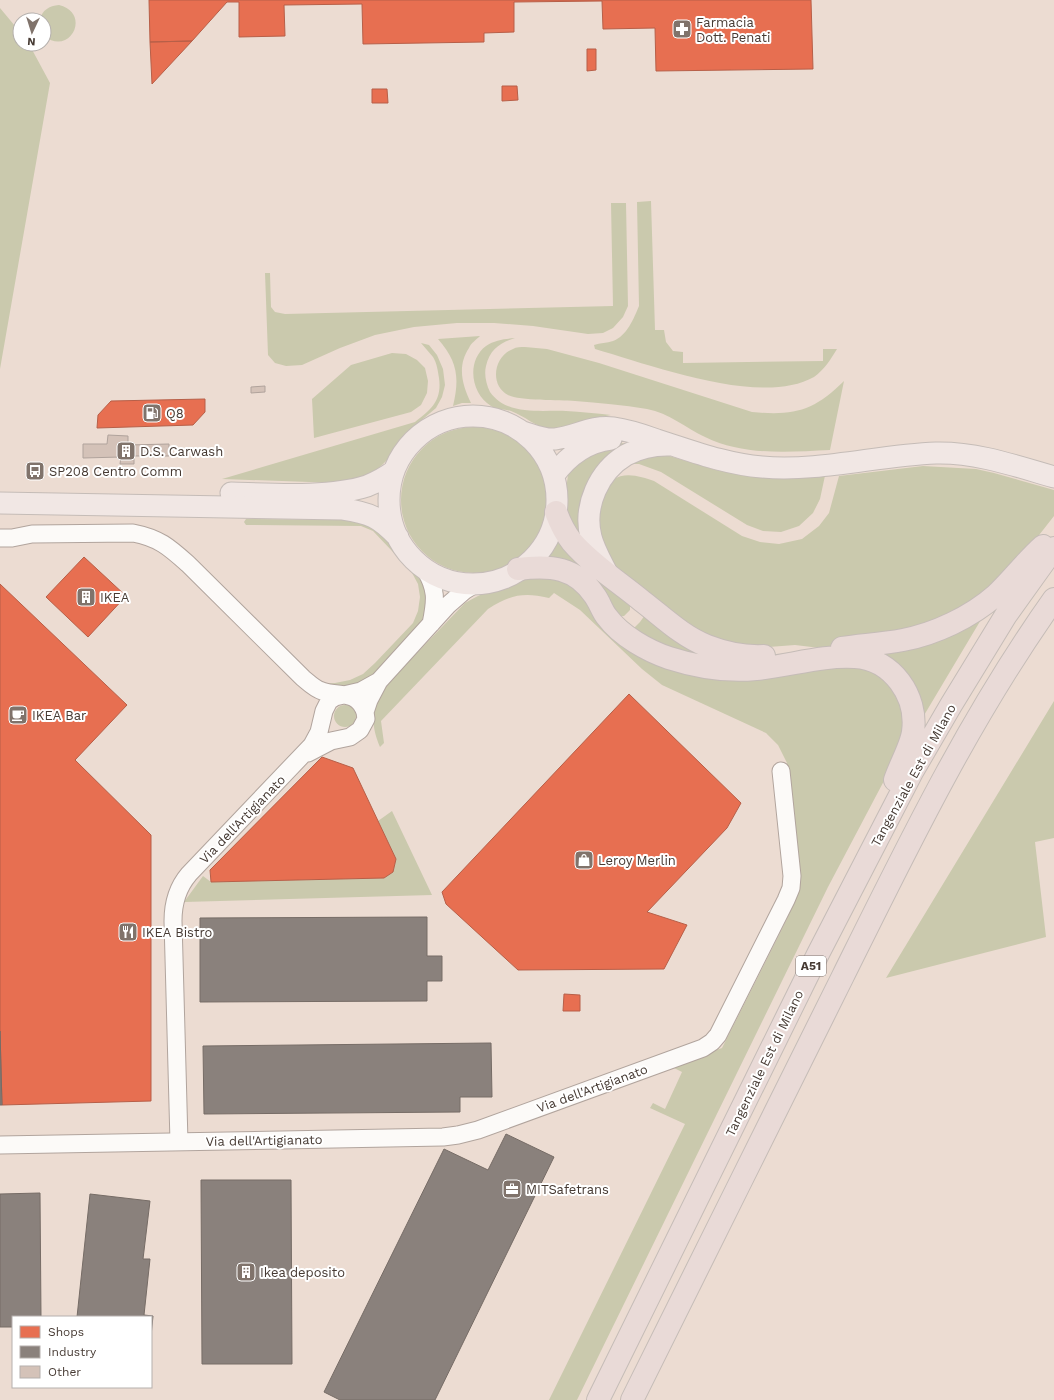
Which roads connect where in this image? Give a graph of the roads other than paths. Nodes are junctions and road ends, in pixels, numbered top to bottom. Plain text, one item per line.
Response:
1 (523, 432) junction
2 (662, 441) junction
3 (394, 471) junction
4 (554, 475) junction
5 (1054, 477) edge
6 (0, 489) edge
7 (0, 503) edge
8 (160, 506) junction
9 (556, 512) junction
10 (0, 513) edge
11 (1054, 536) edge
12 (0, 538) edge
13 (399, 538) junction
14 (1054, 548) edge
15 (424, 567) junction
16 (518, 569) junction
17 (607, 573) junction
18 (477, 584) junction
19 (1054, 599) edge
20 (430, 626) junction
21 (303, 678) junction
22 (379, 681) junction
23 (346, 695) junction
24 (365, 712) junction
25 (323, 715) junction
26 (343, 737) junction
27 (301, 758) junction
28 (781, 771) dead end
29 (865, 863) junction
30 (179, 1142) junction
31 (0, 1145) edge
32 (598, 1400) edge
33 (632, 1400) edge

1 - 2 main road
1 - 3 main road
1 - 4 main road
2 - 4 main road
2 - 5 main road
2 - 17 main road
3 - 6 main road
3 - 13 main road
4 - 9 main road
7 - 8 main road
8 - 10 main road
8 - 13 main road
9 - 16 main road
9 - 17 highway
11 - 17 highway
12 - 21 street
13 - 15 main road
14 - 29 highway, Tangenziale Est di Milano / A51
15 - 18 main road
15 - 20 street
16 - 18 main road
16 - 29 highway
18 - 20 street
19 - 33 highway, A51
20 - 22 street
21 - 23 street
21 - 25 street
22 - 23 street
22 - 24 street
23 - 24 street
23 - 25 street
24 - 26 street
25 - 26 street
25 - 27 street
26 - 27 street
27 - 30 street, Via dell'Artigianato
28 - 30 street, Via dell'Artigianato
29 - 32 highway, Tangenziale Est di Milano / A51
30 - 31 street, Via dell'Artigianato

